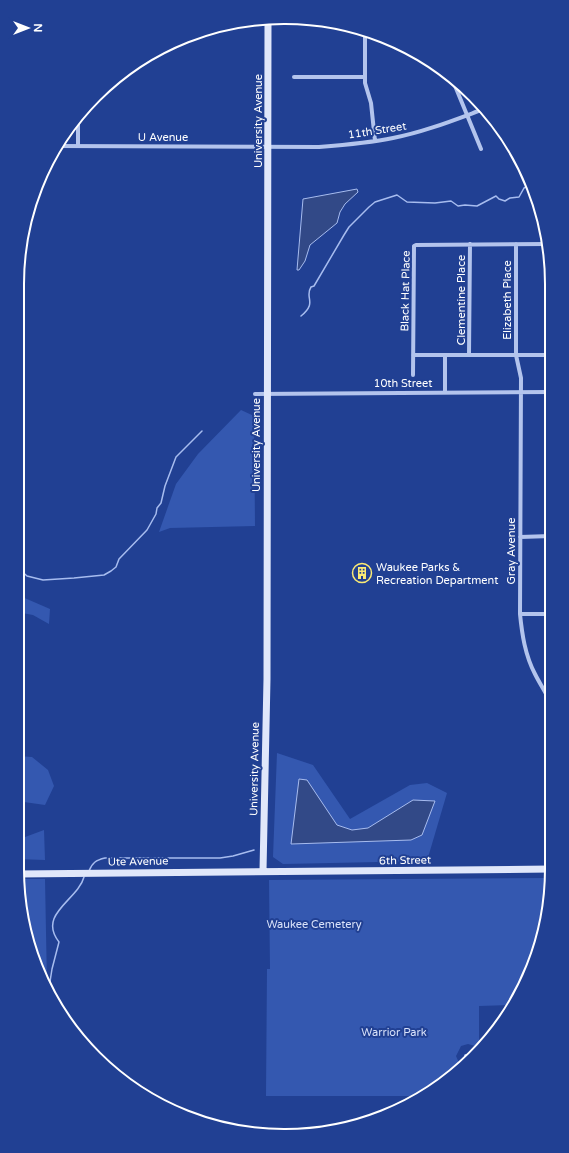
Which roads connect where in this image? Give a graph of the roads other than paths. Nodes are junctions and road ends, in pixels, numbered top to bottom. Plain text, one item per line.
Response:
1 (268, 25) edge
2 (365, 37) edge
3 (294, 77) dead end
4 (365, 77) junction
5 (457, 89) edge
6 (478, 111) edge
7 (467, 115) junction
8 (78, 126) edge
9 (375, 141) junction
10 (64, 146) edge
11 (78, 146) junction
12 (269, 146) junction
13 (481, 149) dead end
14 (470, 244) junction
15 (516, 244) junction
16 (542, 244) edge
17 (469, 355) junction
18 (516, 355) junction
19 (545, 355) edge
20 (413, 356) junction
21 (445, 356) junction
22 (413, 375) dead end
23 (445, 392) junction
24 (520, 392) junction
25 (545, 392) edge
26 (256, 394) dead end
27 (267, 394) junction
28 (545, 536) edge
29 (520, 537) junction
30 (520, 614) junction
31 (545, 614) edge
32 (545, 693) edge
33 (545, 869) edge
34 (260, 871) junction
35 (24, 874) edge

1 - 12 street, University Avenue
2 - 4 street
3 - 4 street
4 - 9 street
5 - 7 street
6 - 7 street, 11th Street
7 - 9 street, 11th Street
7 - 13 street
8 - 11 street
9 - 12 street, 11th Street
10 - 11 street, U Avenue
11 - 12 street, U Avenue
12 - 27 street, University Avenue
14 - 15 street, Black Hat Place
14 - 17 street, Clementine Place
14 - 20 street, Black Hat Place
15 - 16 street, Black Hat Place
15 - 18 street, Elizabeth Place
17 - 18 street
17 - 21 street
18 - 19 street
18 - 24 street, Elizabeth Place
20 - 21 street
20 - 22 street, Black Hat Place
21 - 23 street
23 - 24 street, 10th Street
23 - 27 street, 10th Street
24 - 25 street, 10th Street
24 - 29 street, Gray Avenue
26 - 27 street, 10th Street
27 - 34 street, University Avenue
28 - 29 street
29 - 30 street, Gray Avenue
30 - 31 street
30 - 32 street, Gray Avenue
33 - 34 street, 6th Street
34 - 35 street, Ute Avenue

